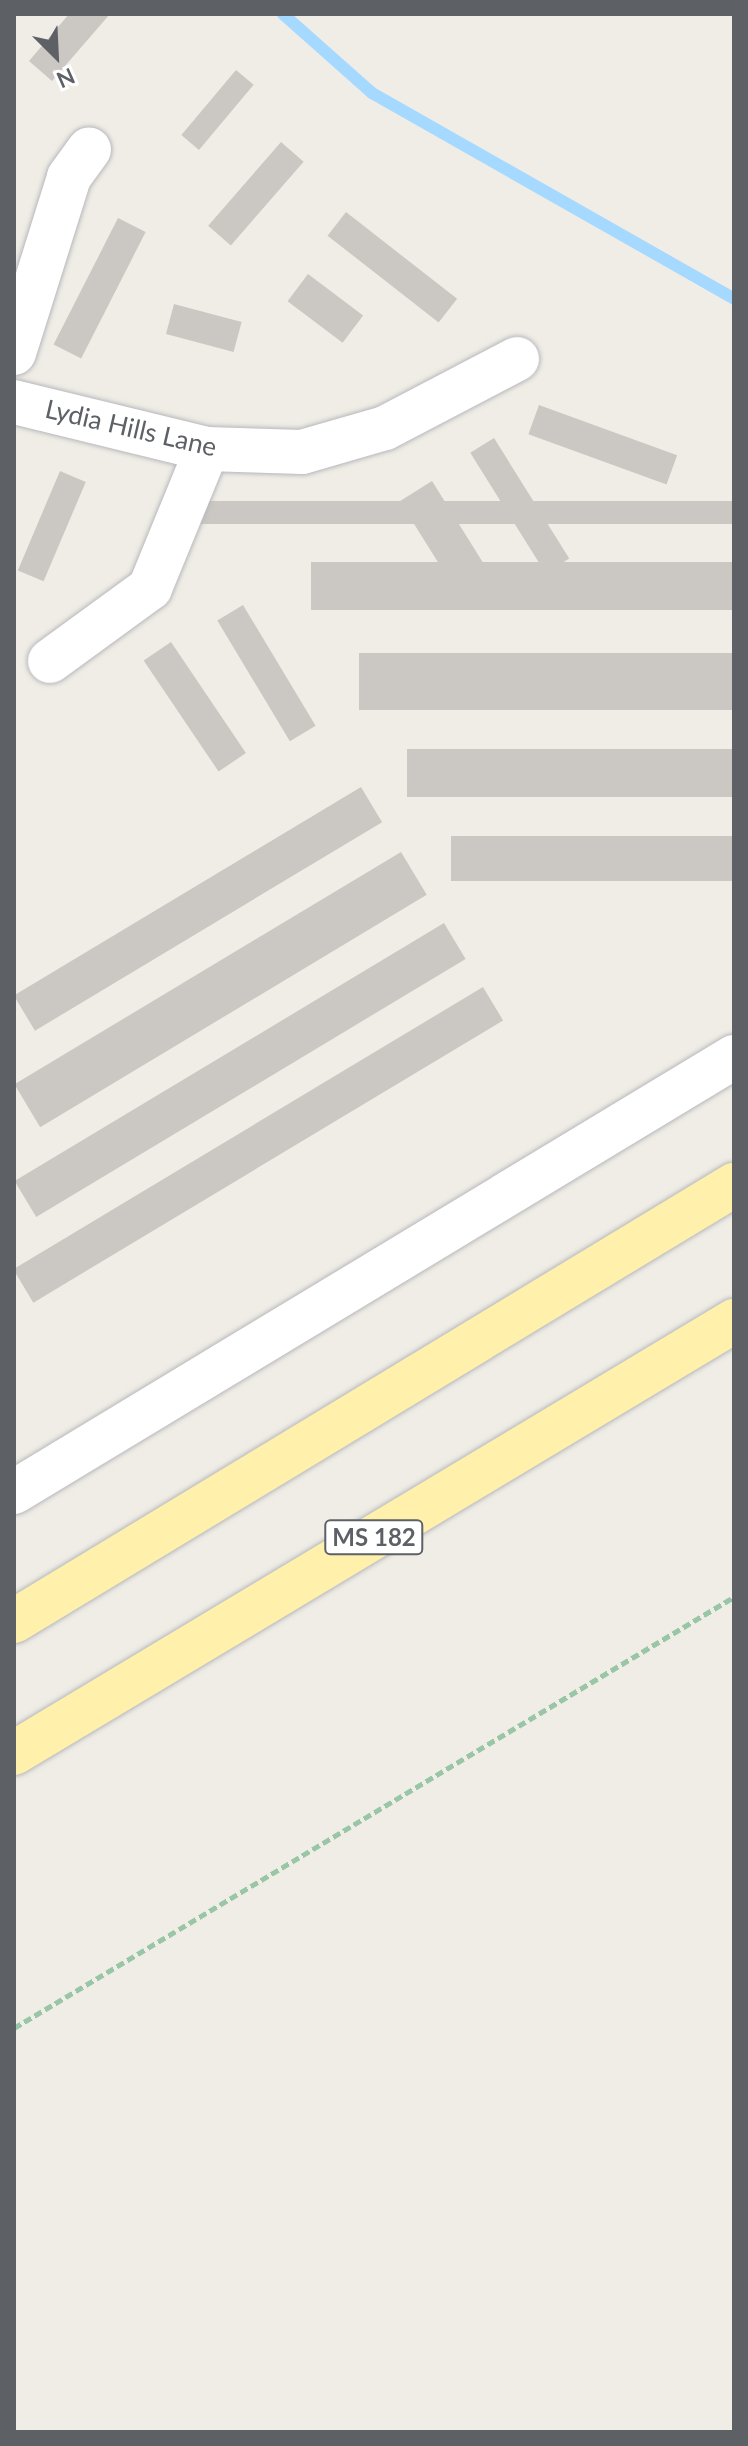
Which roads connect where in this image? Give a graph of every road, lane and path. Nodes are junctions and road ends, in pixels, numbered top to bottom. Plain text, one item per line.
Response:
1 (89, 149) dead end
2 (14, 353) edge
3 (517, 359) dead end
4 (14, 402) edge
5 (207, 449) junction
6 (50, 661) dead end
7 (734, 1057) edge
8 (734, 1185) edge
9 (734, 1321) edge
10 (14, 1492) edge
11 (734, 1597) edge
12 (14, 1621) edge
13 (14, 1753) edge
14 (14, 2028) edge

1 - 2 street
3 - 5 street, Lydia Hills Lane
4 - 5 street, Lydia Hills Lane
5 - 6 street
7 - 10 street
8 - 12 main road
9 - 13 main road, MS 182
11 - 14 path

